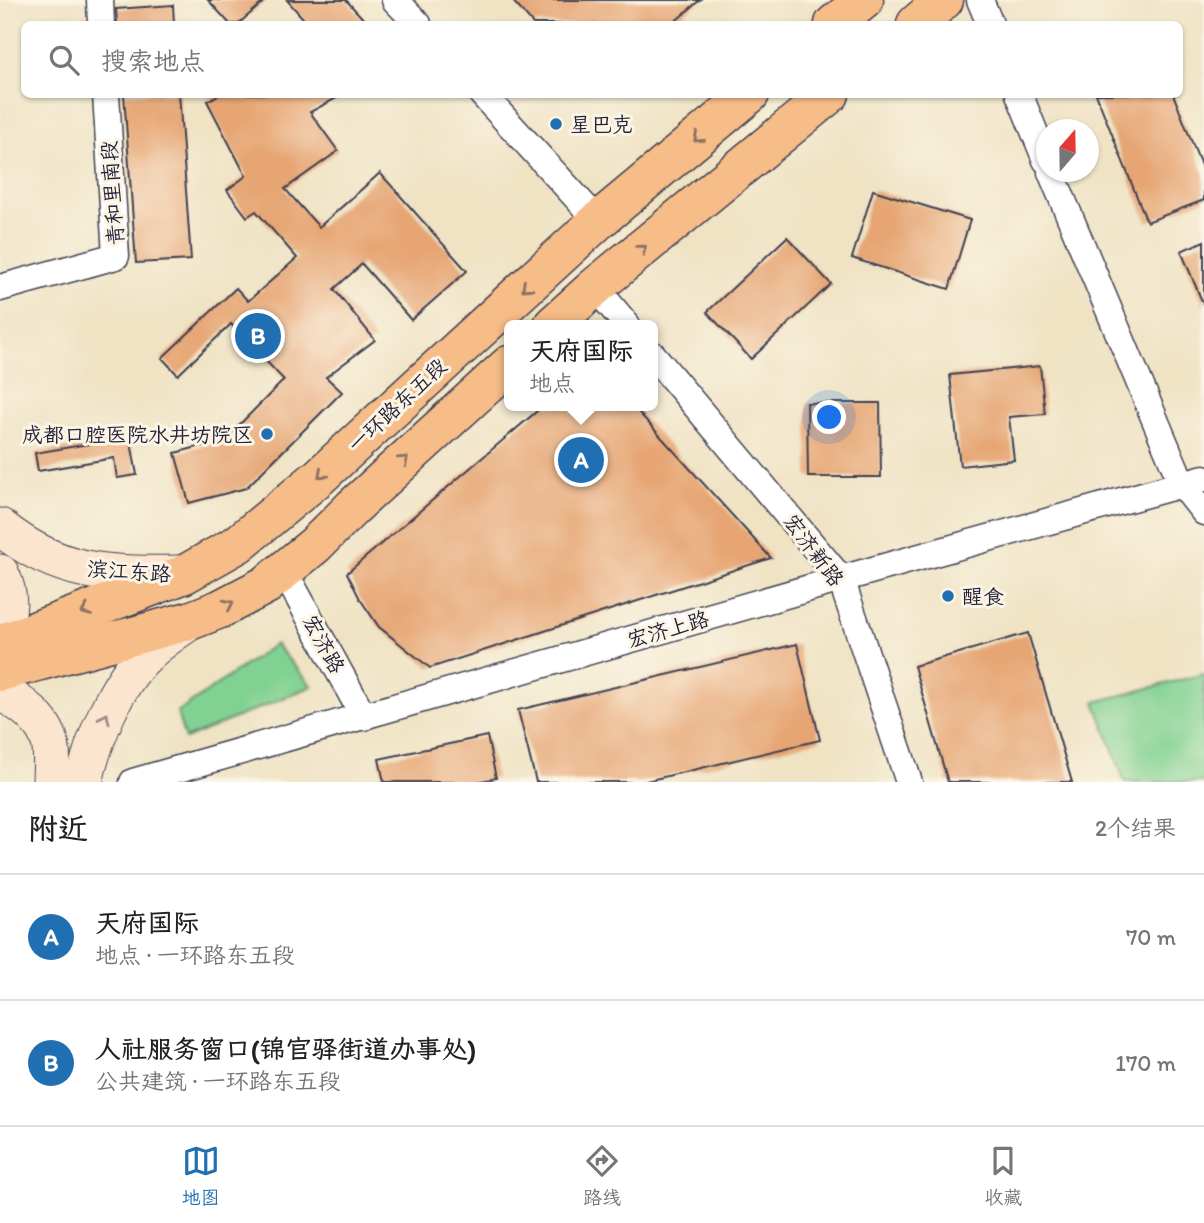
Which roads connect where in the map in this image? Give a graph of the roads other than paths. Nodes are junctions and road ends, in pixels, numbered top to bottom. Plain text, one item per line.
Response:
1 (100, 0) edge
2 (395, 0) edge
3 (864, 0) edge
4 (944, 0) edge
5 (980, 0) edge
6 (101, 21) edge
7 (415, 21) edge
8 (838, 21) edge
9 (920, 21) edge
10 (989, 21) edge
11 (106, 98) edge
12 (486, 98) edge
13 (745, 98) edge
14 (825, 98) edge
15 (1021, 98) edge
16 (1036, 136) edge
17 (1056, 182) edge
18 (598, 221) junction
19 (595, 287) junction
20 (0, 288) edge
21 (559, 320) edge
22 (623, 320) edge
23 (658, 361) edge
24 (504, 370) edge
25 (1193, 481) edge
26 (1204, 512) edge
27 (0, 527) edge
28 (284, 571) junction
29 (0, 573) edge
30 (185, 574) junction
31 (841, 579) junction
32 (192, 620) junction
33 (0, 634) edge
34 (0, 644) edge
35 (0, 672) edge
36 (0, 692) edge
37 (364, 717) junction
38 (51, 782) edge
39 (84, 782) edge
40 (133, 782) edge
41 (909, 782) edge

1 - 6 street
2 - 7 street
3 - 8 main road
4 - 9 main road
5 - 10 street
11 - 20 street, 青和里南段
12 - 18 street
13 -> 18 main road, 一环路东五段
19 -> 14 main road
15 - 16 street
17 - 25 street
18 -> 30 main road, 一环路东五段
19 - 21 main road
19 - 22 street
23 - 31 street, 宏济新路
28 -> 24 main road
25 - 26 street
25 - 31 street, 宏济上路
27 - 30 main road, 滨江东路
32 -> 28 main road
28 - 37 street, 宏济路
29 - 33 main road
30 -> 34 main road, 一环路东五段
31 - 37 street, 宏济上路
31 - 41 street, 宏济新路
32 - 35 main road
39 -> 32 main road
36 - 38 main road
37 - 40 street, 宏济上路

